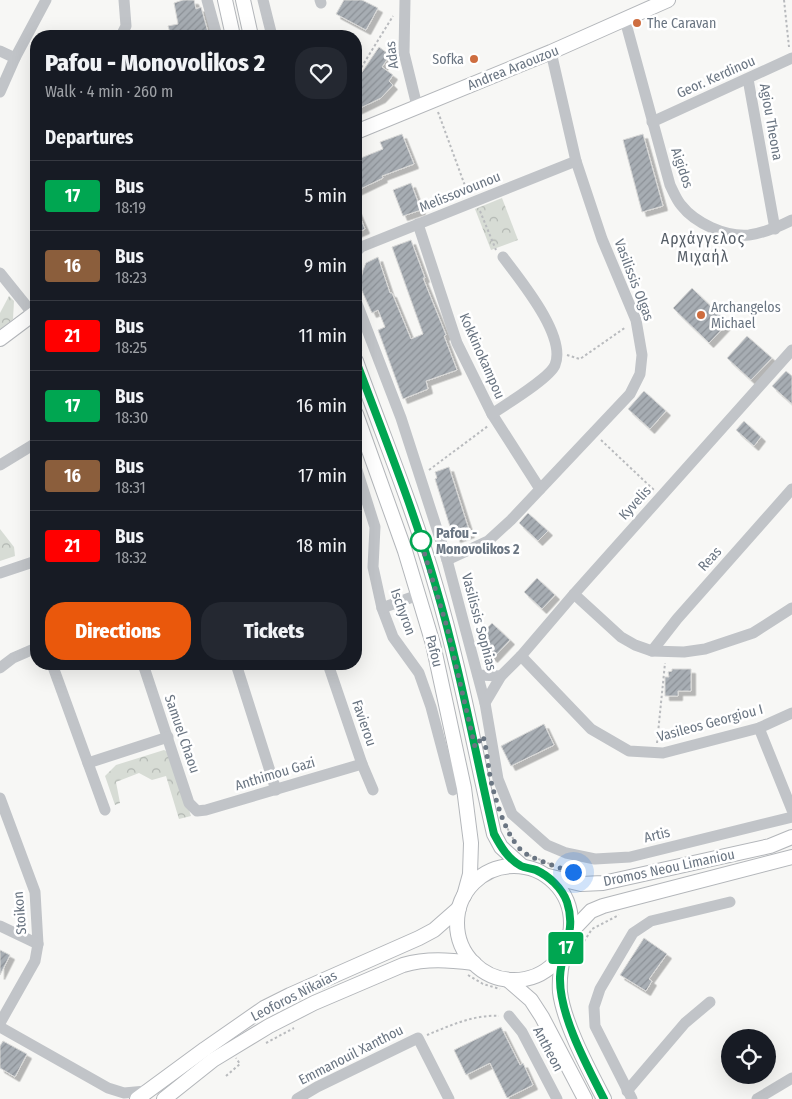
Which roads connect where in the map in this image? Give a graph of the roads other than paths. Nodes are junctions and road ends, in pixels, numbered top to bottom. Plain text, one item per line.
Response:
1 (46, 0) edge
2 (124, 0) edge
3 (207, 0) edge
4 (225, 0) edge
5 (243, 0) edge
6 (263, 0) edge
7 (405, 0) edge
8 (668, 0) edge
9 (625, 20) junction
10 (124, 30) edge
11 (215, 30) edge
12 (232, 30) edge
13 (250, 30) edge
14 (270, 30) edge
15 (0, 50) edge
16 (551, 52) junction
17 (15, 58) junction
18 (791, 59) edge
19 (748, 79) junction
20 (0, 92) edge
21 (417, 106) junction
22 (652, 122) junction
23 (362, 129) edge
24 (576, 161) junction
25 (792, 220) edge
26 (418, 224) junction
27 (775, 229) junction
28 (362, 247) edge
29 (503, 257) road end
30 (0, 273) edge
31 (30, 308) edge
32 (30, 316) edge
33 (362, 317) edge
34 (0, 339) edge
35 (792, 350) edge
36 (362, 362) edge
37 (494, 417) junction
38 (362, 431) edge
39 (30, 447) edge
40 (0, 465) edge
41 (362, 486) edge
42 (540, 489) junction
43 (792, 489) edge
44 (447, 560) junction
45 (30, 563) edge
46 (0, 573) edge
47 (574, 594) junction
48 (418, 595) junction
49 (382, 608) junction
50 (792, 608) edge
51 (30, 651) edge
52 (652, 651) junction
53 (521, 656) junction
54 (0, 668) edge
55 (54, 670) edge
56 (145, 670) edge
57 (238, 670) edge
58 (330, 670) edge
59 (478, 675) junction
60 (502, 676) junction
61 (485, 703) junction
62 (792, 713) edge
63 (488, 728) junction
64 (760, 728) junction
65 (168, 737) junction
66 (475, 747) junction
67 (88, 763) junction
68 (362, 764) junction
69 (276, 790) junction
70 (373, 790) dead end
71 (453, 790) dead end
72 (0, 798) edge
73 (105, 810) dead end
74 (792, 810) edge
75 (197, 811) joint
76 (792, 817) edge
77 (532, 833) joint
78 (792, 838) edge
79 (792, 858) edge
80 (523, 860) junction
81 (550, 871) junction
82 (461, 902) junction
83 (730, 902) dead end
84 (0, 926) edge
85 (570, 933) junction
86 (38, 944) junction
87 (570, 953) junction
88 (469, 968) junction
89 (508, 985) junction
90 (710, 1002) dead end
91 (509, 1016) road end
92 (0, 1022) edge
93 (0, 1028) edge
94 (792, 1078) edge
95 (108, 1088) junction
96 (143, 1095) edge
97 (630, 1095) edge
98 (117, 1099) edge
99 (164, 1099) edge
100 (297, 1099) edge
101 (449, 1099) edge
102 (557, 1099) edge
103 (585, 1099) edge
104 (604, 1099) edge
105 (757, 1099) edge

1 - 17 street
2 - 10 street
3 - 11 street
4 - 12 main road
5 - 13 main road
6 - 14 street
7 - 21 street, Adas
8 - 9 main road, Andrea Araouzou
9 - 16 main road, Andrea Araouzou
9 - 22 street, Aigidos
15 - 17 street
16 - 21 main road, Andrea Araouzou
16 - 24 street, Vasilissis Olgas
17 - 20 street
18 - 19 street, Geor. Kerdinou
19 - 22 street, Geor. Kerdinou
19 - 27 street, Agiou Theona
21 - 23 main road, Andrea Araouzou
22 - 27 street, Aigidos
24 - 26 street, Melissovounou
24 - 42 street, Vasilissis Olgas
25 - 27 street, Aigidos
26 - 28 street, Melissovounou
26 - 37 street, Kokkinokampou
29 - 37 street
30 - 31 street
32 - 34 main road
33 - 44 street, Vasilissis Sophias
35 - 47 street, Kyvelis
36 - 66 main road, Pafou
37 - 42 street, Kokkinokampou
38 - 48 main road, Pafou
39 - 40 street
41 - 49 street, Ischyron
42 - 44 street, Vasilissis Olgas
43 - 52 street, Reas
44 - 59 street, Vasilissis Sophias
45 - 46 street
47 - 52 street
47 - 53 street, Kyvelis
48 - 49 street
48 - 82 main road, Pafou
49 - 71 street, Ischyron
50 - 52 street
51 - 54 street
53 - 60 street, Kyvelis
53 - 64 street, Vasileos Georgiou I
55 - 67 street
56 - 65 street, Samuel Chaou
57 - 69 street
58 - 68 street, Favierou
59 - 60 street
59 - 61 street, Vasilissis Sophias
60 - 61 street, Kyvelis
61 - 63 street, Vasilissis Sophias
62 - 64 street, Vasileos Georgiou I
63 - 66 street
63 - 77 street, Vasilissis Sophias
64 - 74 street
65 - 67 street
65 - 75 street, Samuel Chaou
66 - 80 main road, Pafou
67 - 73 street
68 - 69 street, Anthimou Gazi
68 - 70 street, Favierou
69 - 75 street, Anthimou Gazi
72 - 86 street, Stoikon
76 - 77 street, Artis
78 - 81 main road, Dromos Neou Limaniou
79 - 85 main road, Dromos Neou Limaniou
80 - 81 main road
80 - 82 main road
81 - 85 main road
82 - 88 main road
82 - 96 main road, Leoforos Nikaias
83 - 97 street
84 - 86 street
85 - 87 main road
86 - 92 street, Stoikon
87 - 89 main road
87 - 104 main road
88 - 89 main road
88 - 99 main road, Leoforos Nikaias
89 - 103 main road
90 - 97 street
91 - 102 street, Antheon
93 - 95 street
94 - 105 street
95 - 96 street
95 - 98 street
100 - 101 street, Emmanouil Xanthou

